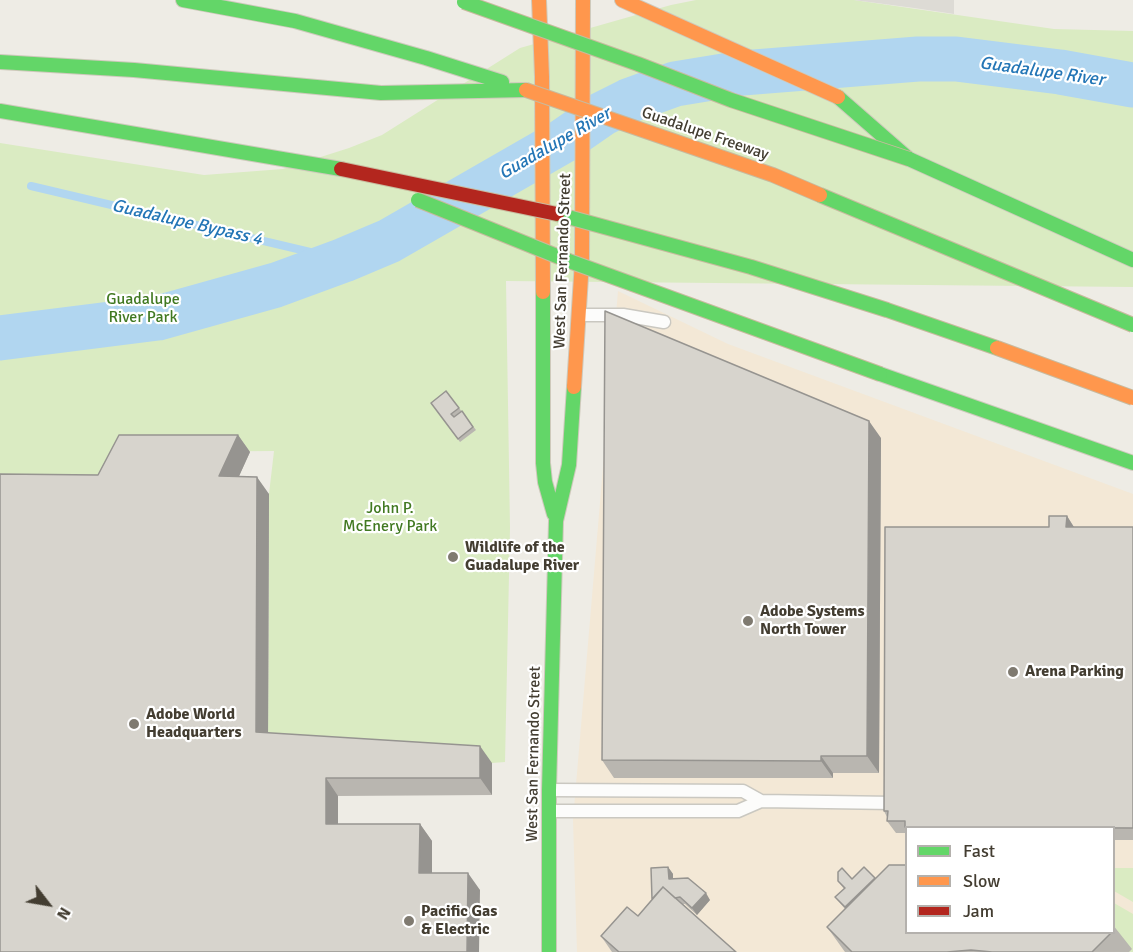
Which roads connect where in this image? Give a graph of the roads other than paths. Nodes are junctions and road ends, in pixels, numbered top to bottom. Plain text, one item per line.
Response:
1 (183, 0) edge
2 (539, 0) edge
3 (583, 0) edge
4 (622, 0) edge
5 (461, 1) edge
6 (0, 62) edge
7 (526, 90) junction
8 (0, 111) edge
9 (909, 159) junction
10 (341, 169) junction
11 (1133, 260) edge
12 (579, 315) junction
13 (664, 322) dead end
14 (1133, 325) edge
15 (1133, 398) edge
16 (1133, 463) edge
17 (556, 521) junction
18 (549, 790) junction
19 (689, 791) junction
20 (762, 801) junction
21 (893, 804) edge
22 (549, 811) junction
23 (689, 811) junction
24 (549, 952) edge

1 - 7 main road, Guadalupe Freeway
2 - 17 main road, West San Fernando Street, bridge
3 - 12 main road, West San Fernando Street, bridge
4 - 9 main road
5 - 9 main road, bridge
6 - 7 main road
7 - 14 main road, Guadalupe Freeway, bridge
8 - 10 main road
9 - 11 main road
10 - 15 main road, bridge
10 - 16 main road, bridge
12 - 13 lane
12 - 17 main road, West San Fernando Street
17 - 18 main road, West San Fernando Street
18 - 19 lane
18 - 22 main road, West San Fernando Street
19 - 20 lane
19 - 23 lane
20 - 21 lane
20 - 23 lane
22 - 23 lane
22 - 24 main road, West San Fernando Street

